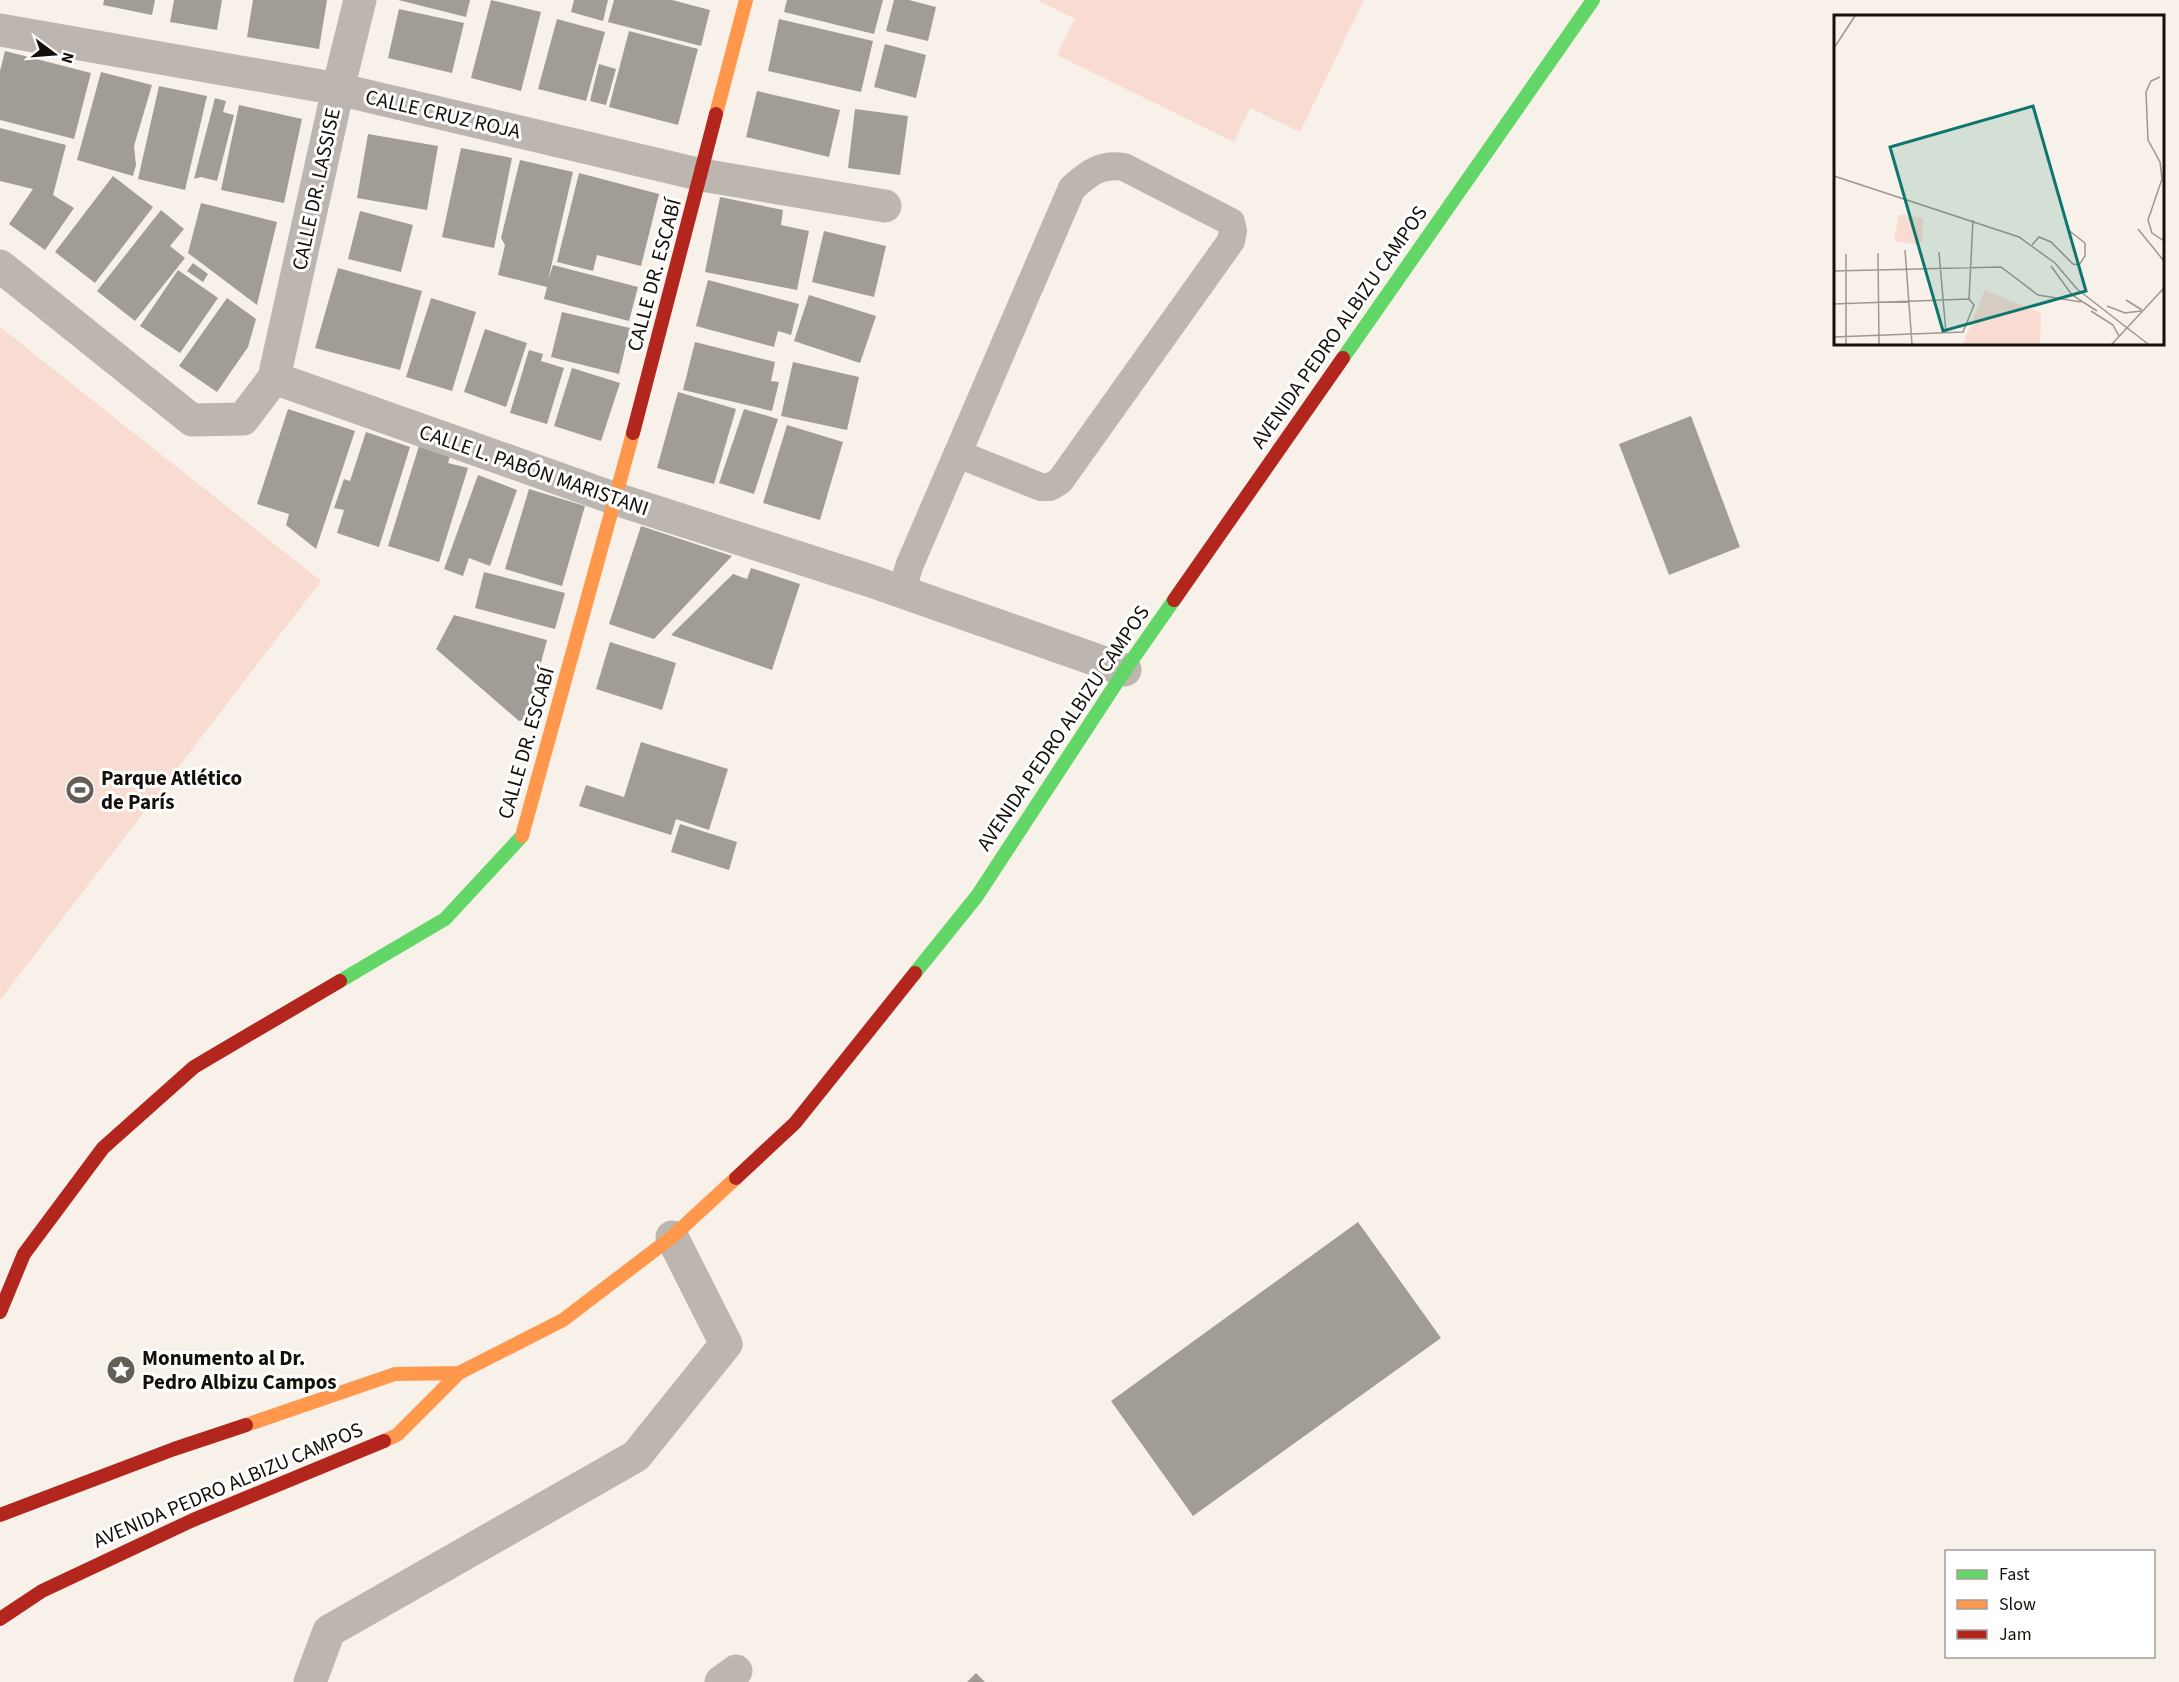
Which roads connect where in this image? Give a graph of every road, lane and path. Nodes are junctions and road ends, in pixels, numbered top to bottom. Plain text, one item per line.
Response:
1 (360, 0) edge
2 (746, 0) edge
3 (1593, 0) edge
4 (0, 30) edge
5 (338, 89) junction
6 (702, 175) junction
7 (885, 206) dead end
8 (0, 266) edge
9 (274, 378) junction
10 (958, 454) junction
11 (616, 499) junction
12 (901, 592) junction
13 (1125, 670) junction
14 (672, 1237) junction
15 (0, 1312) edge
16 (459, 1373) junction
17 (0, 1515) edge
18 (0, 1619) edge
19 (310, 1682) edge

1 - 5 street, CALLE DR. LASSISE
2 - 6 main road, CALLE DR. ESCABÍ
3 - 13 main road, AVENIDA PEDRO ALBIZU CAMPOS
4 - 5 street, CALLE CRUZ ROJA
5 - 6 street, CALLE CRUZ ROJA
5 - 9 street, CALLE DR. LASSISE
6 - 7 street, CALLE CRUZ ROJA
6 - 11 main road, CALLE DR. ESCABÍ
8 - 9 street
9 - 11 street, CALLE L. PABÓN MARISTANI
10 - 10 lane
10 - 12 lane
11 - 12 street, CALLE L. PABÓN MARISTANI
11 - 15 main road, CALLE DR. ESCABÍ
12 - 13 street, CALLE L. PABÓN MARISTANI
13 - 14 main road, AVENIDA PEDRO ALBIZU CAMPOS
14 - 16 main road, AVENIDA PEDRO ALBIZU CAMPOS
14 - 19 street
16 - 17 main road, AVENIDA PEDRO ALBIZU CAMPOS
16 - 18 main road, AVENIDA PEDRO ALBIZU CAMPOS

